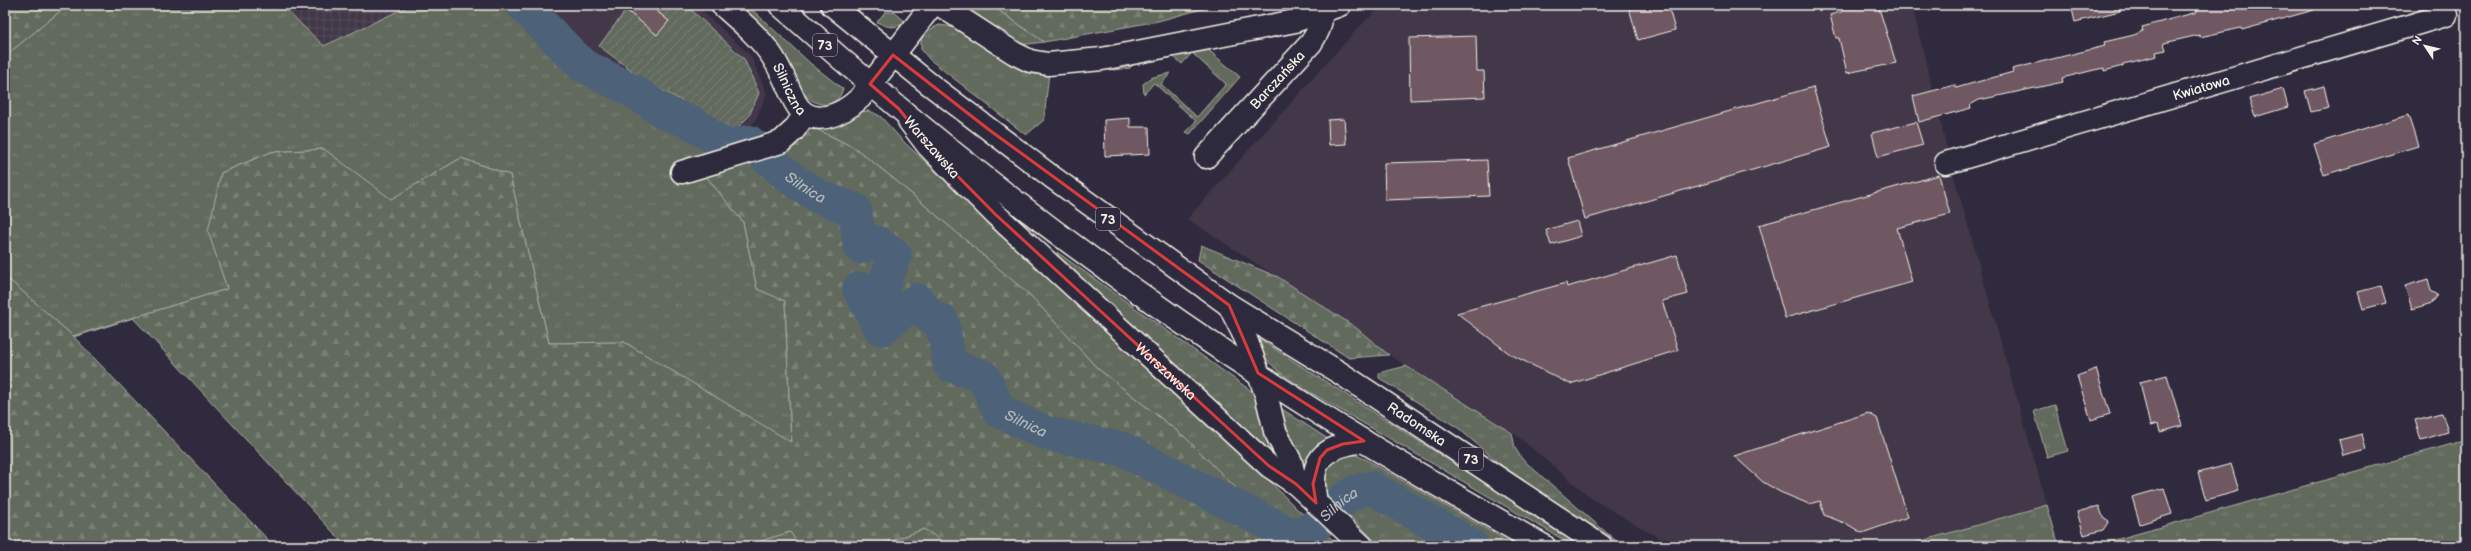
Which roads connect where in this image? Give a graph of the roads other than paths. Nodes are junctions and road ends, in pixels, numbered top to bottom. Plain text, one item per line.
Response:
1 (722, 5) edge
2 (780, 5) edge
3 (832, 5) edge
4 (932, 5) edge
5 (940, 5) edge
6 (2443, 5) edge
7 (1330, 8) edge
8 (893, 55) junction
9 (870, 84) junction
10 (899, 109) junction
11 (805, 114) junction
12 (1206, 157) dead end
13 (1946, 163) dead end
14 (682, 172) dead end
15 (1229, 305) junction
16 (1258, 373) junction
17 (1364, 441) junction
18 (1296, 484) junction
19 (1316, 503) junction
20 (1362, 546) edge
21 (1544, 546) edge
22 (1601, 546) edge

1 - 11 street, Silniczna
2 - 9 street, 73
3 - 8 street, 73
4 - 8 street, Silniczna
5 - 7 street
6 - 13 street, Kwiatowa
7 - 12 street, Barczańska
8 - 9 street, Silniczna
8 - 15 street, 73
9 - 10 street, 73
9 - 11 street, Silniczna
10 - 16 street, Warszawska / 73
10 - 18 street, Warszawska
11 - 14 street
15 - 16 street
15 - 22 street, Radomska / 73
16 - 17 street, Warszawska / 73
16 - 18 street
17 - 19 street
17 - 21 street, 73
18 - 19 street, Warszawska
19 - 20 street, Warszawska

